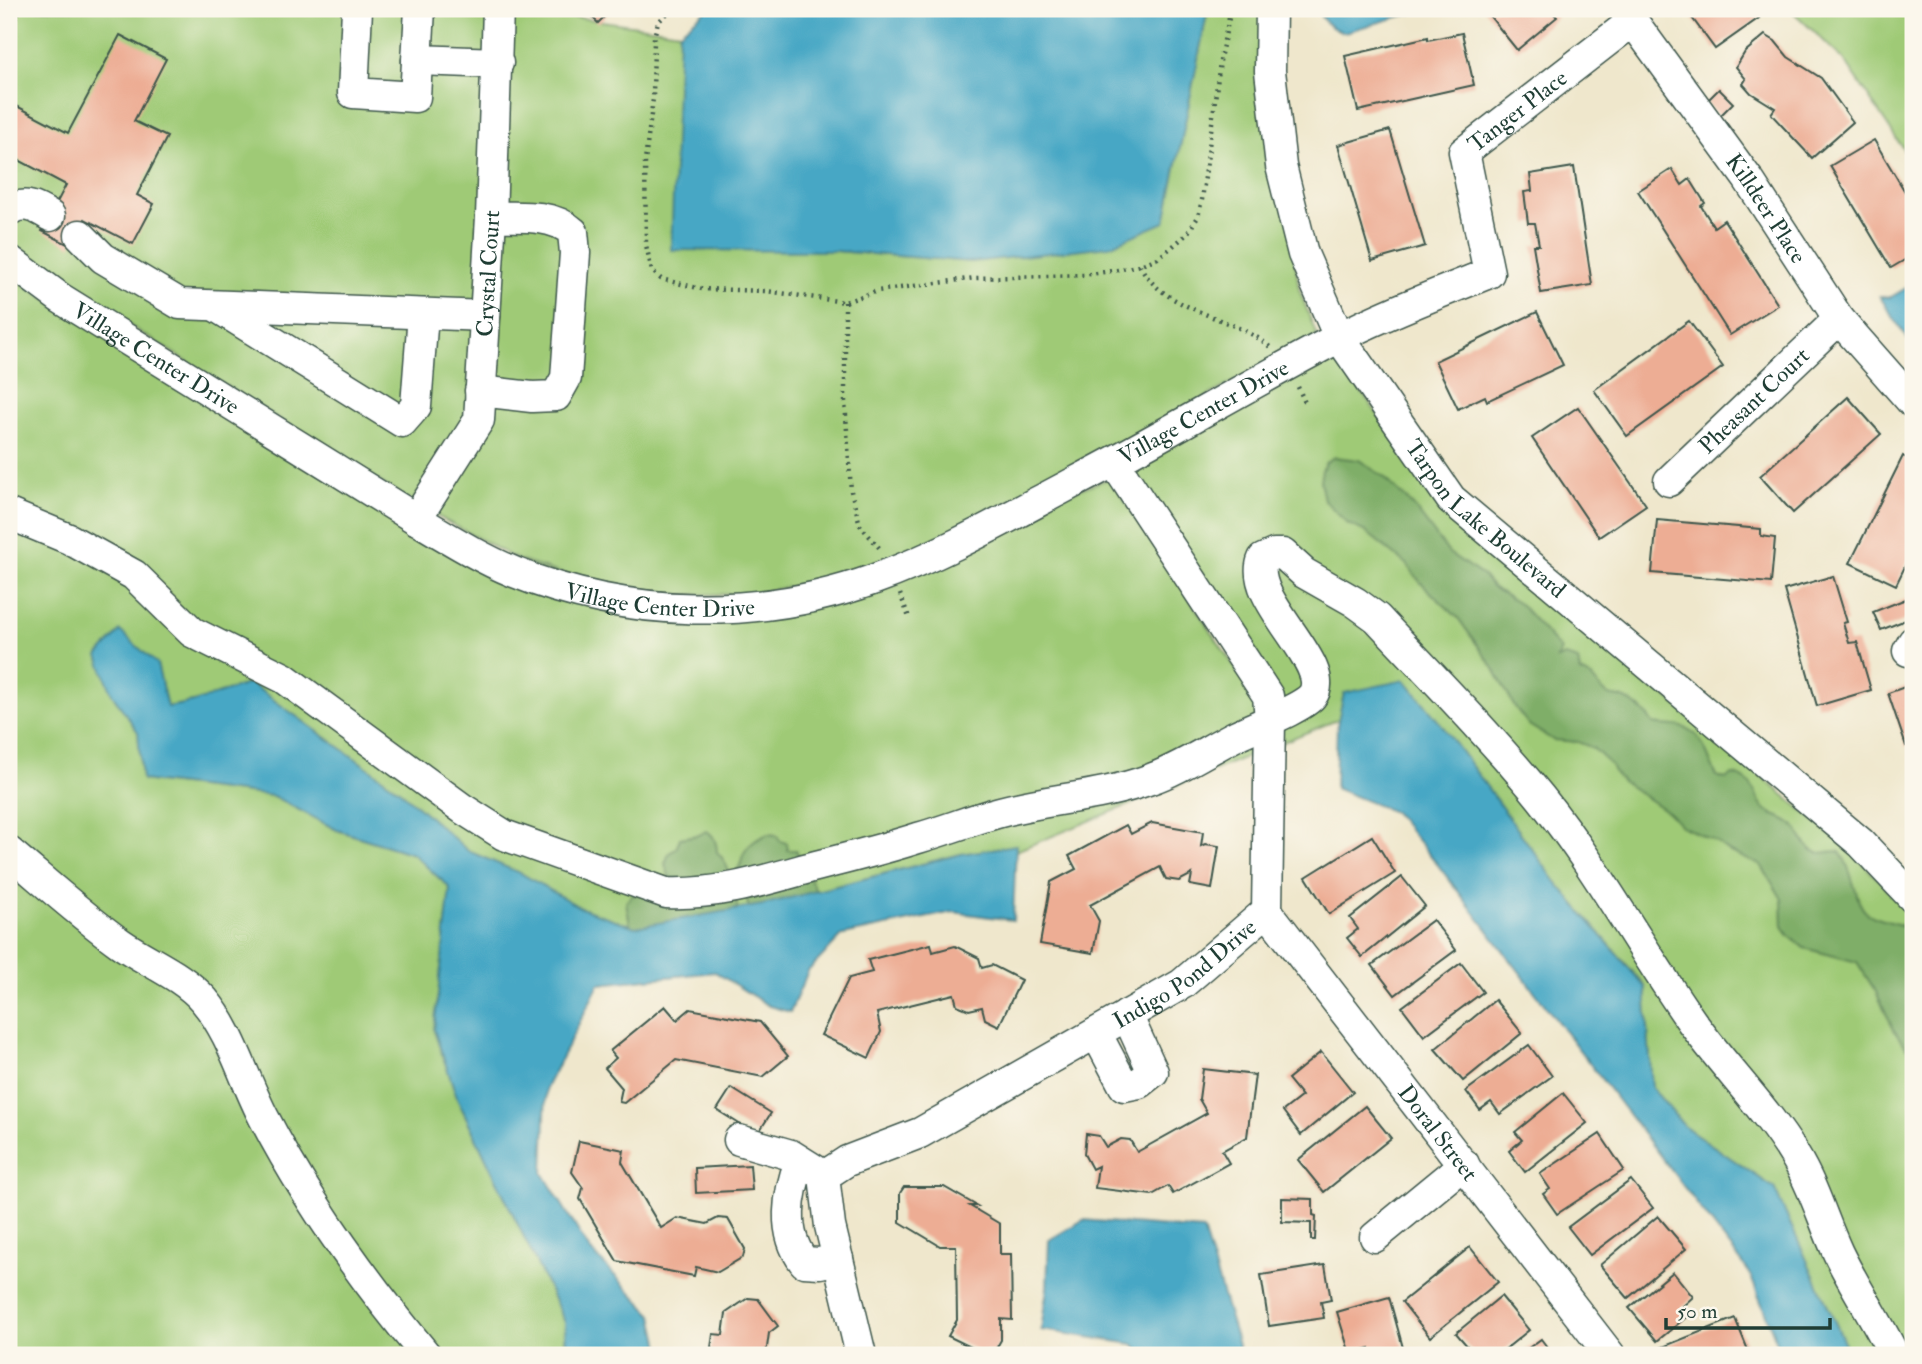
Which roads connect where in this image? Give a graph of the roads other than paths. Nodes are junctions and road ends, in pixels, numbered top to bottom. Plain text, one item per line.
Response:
1 (357, 9) edge
2 (420, 9) edge
3 (498, 9) edge
4 (1271, 9) edge
5 (1628, 15) edge
6 (417, 60) junction
7 (498, 63) junction
8 (9, 209) edge
9 (50, 216) dead end
10 (491, 217) junction
11 (80, 235) dead end
12 (9, 260) edge
13 (215, 305) junction
14 (423, 314) junction
15 (485, 316) junction
16 (1839, 319) junction
17 (1339, 337) junction
18 (480, 391) junction
19 (1913, 403) edge
20 (1114, 462) junction
21 (1669, 481) dead end
22 (9, 514) edge
23 (416, 519) junction
24 (1270, 719) junction
25 (9, 852) edge
26 (1913, 898) edge
27 (1267, 911) junction
28 (1127, 1015) junction
29 (1096, 1033) junction
30 (739, 1140) dead end
31 (1464, 1164) junction
32 (812, 1168) junction
33 (1375, 1237) dead end
34 (838, 1259) junction
35 (426, 1355) edge
36 (861, 1355) edge
37 (1610, 1355) edge
38 (1894, 1355) edge

1 - 6 street
2 - 6 street
3 - 7 street, Crystal Court
4 - 17 street, Tarpon Lake Boulevard
5 - 16 street, Killdeer Place
5 - 17 street, Tanger Place
6 - 7 street
7 - 10 street, Crystal Court
8 - 9 street
10 - 15 street, Crystal Court
10 - 18 street
11 - 13 street
12 - 23 street, Village Center Drive
13 - 14 street
13 - 14 street
14 - 15 street
15 - 18 street, Crystal Court
16 - 19 street, Killdeer Place
16 - 21 street, Pheasant Court
17 - 20 street, Village Center Drive
17 - 26 street, Tarpon Lake Boulevard
18 - 23 street, Crystal Court
20 - 23 street, Village Center Drive
20 - 24 street, Indigo Pond Drive
22 - 24 street
24 - 27 street, Indigo Pond Drive
24 - 38 street
25 - 35 street
27 - 28 street, Indigo Pond Drive
27 - 31 street, Doral Street
28 - 29 street, Indigo Pond Drive
28 - 29 street
29 - 32 street, Indigo Pond Drive
30 - 32 street
31 - 33 street
31 - 37 street, Doral Street
32 - 34 street
32 - 34 street
34 - 36 street

